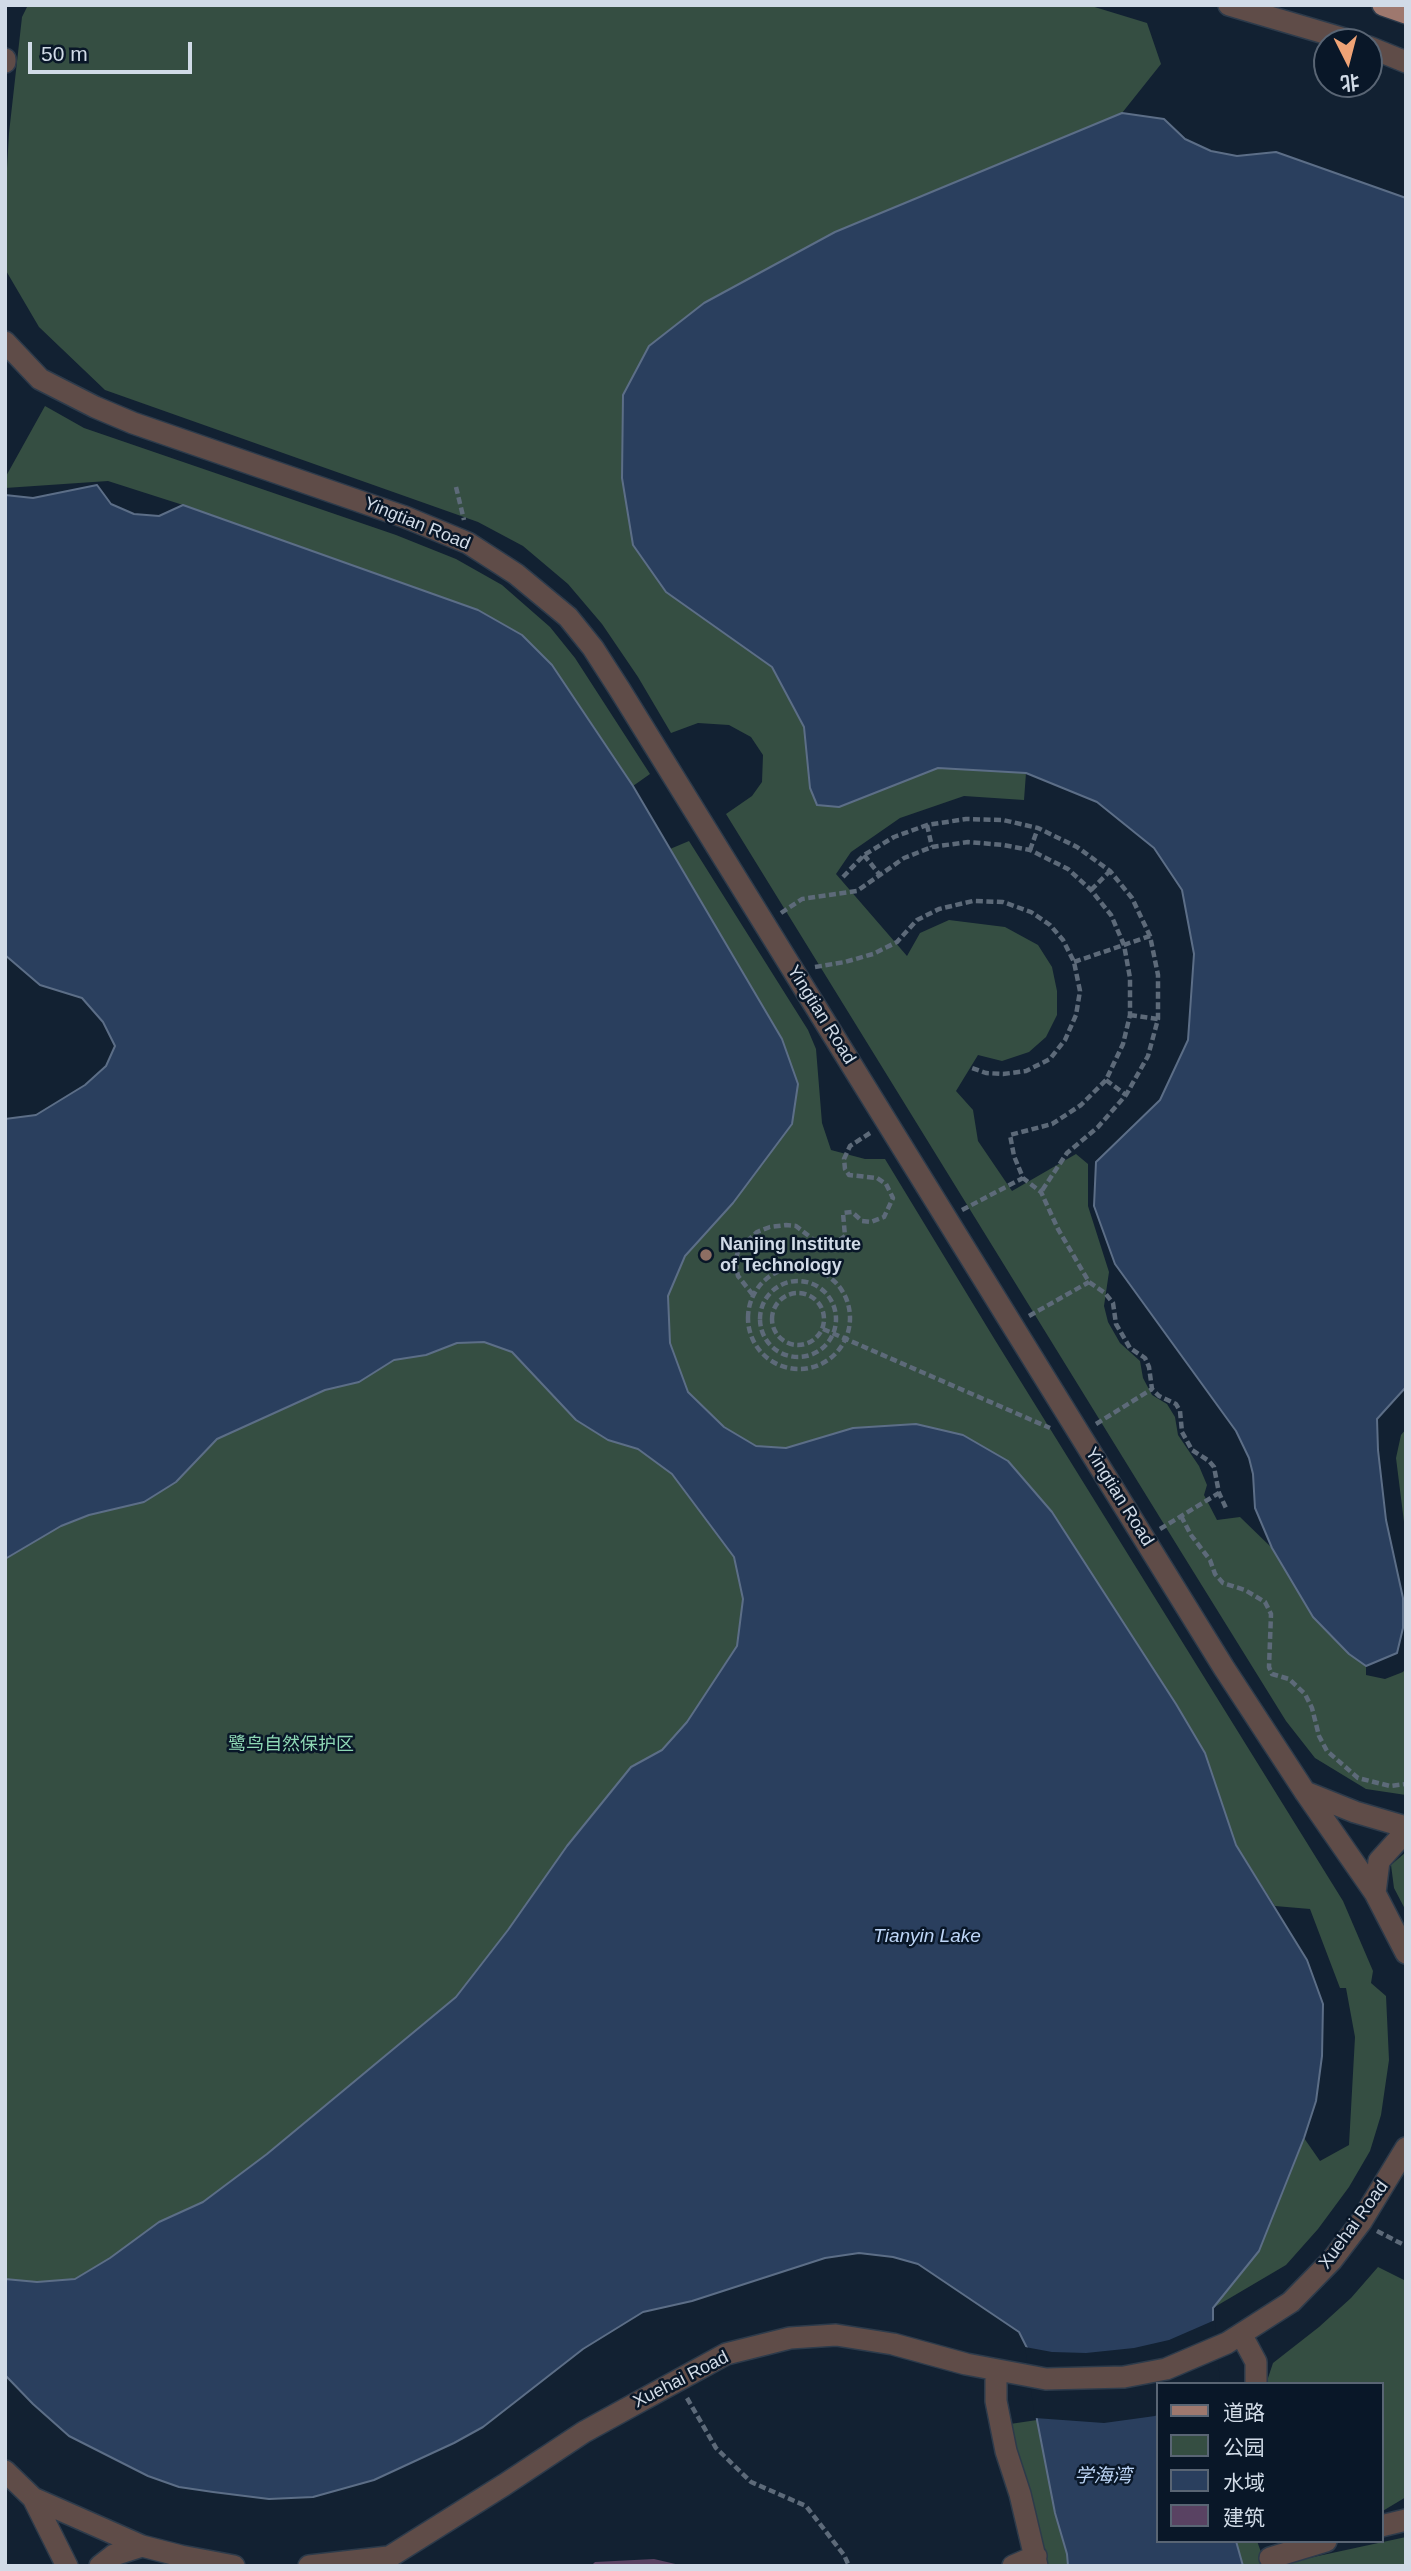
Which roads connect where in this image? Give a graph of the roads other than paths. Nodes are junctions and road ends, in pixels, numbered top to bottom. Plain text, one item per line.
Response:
1 (1229, 5) edge
2 (1383, 5) edge
3 (1406, 13) edge
4 (1313, 30) edge
5 (1383, 53) edge
6 (1406, 62) edge
7 (5, 342) edge
8 (1305, 1792) junction
9 (1406, 1827) edge
10 (1406, 1836) edge
11 (1375, 1893) junction
12 (1406, 1953) edge
13 (1406, 2148) edge
14 (1234, 2339) junction
15 (996, 2371) junction
16 (1256, 2382) edge
17 (5, 2471) edge
18 (33, 2498) junction
19 (1406, 2520) edge
20 (1383, 2526) edge
21 (1318, 2543) edge
22 (142, 2546) junction
23 (1271, 2555) edge
24 (382, 2561) edge
25 (1036, 2561) edge
26 (67, 2566) edge
27 (100, 2566) edge
28 (234, 2566) edge
29 (309, 2566) edge
30 (1013, 2566) edge

1 - 4 street
2 - 3 main road
5 - 6 street
7 - 8 street, Yingtian Road
8 - 9 street
8 - 11 street, Yingtian Road
10 - 11 street
11 - 12 street, Yingtian Road
13 - 14 street, Xuehai Road
14 - 15 street, Xuehai Road
14 - 16 street
15 - 24 street, Xuehai Road
15 - 25 street
17 - 18 street
18 - 22 street
18 - 26 street
19 - 20 street
21 - 23 street
22 - 27 street
22 - 28 street
24 - 29 street
25 - 30 street

